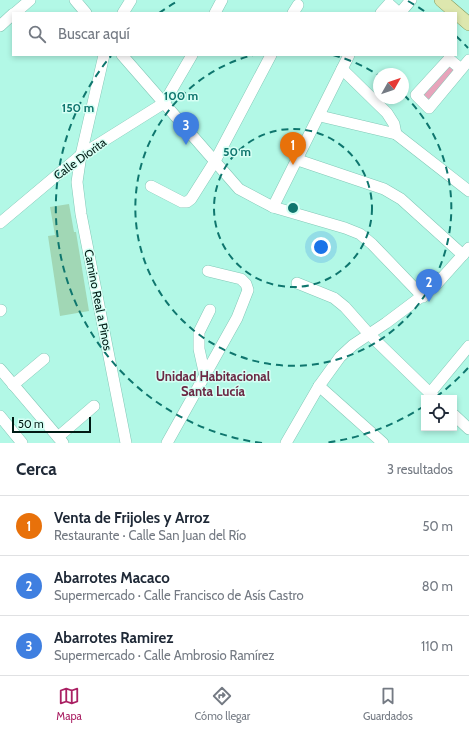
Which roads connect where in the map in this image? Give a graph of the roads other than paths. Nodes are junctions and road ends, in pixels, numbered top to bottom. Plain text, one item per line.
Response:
1 (30, 0) edge
2 (75, 0) edge
3 (131, 0) edge
4 (222, 0) edge
5 (411, 0) edge
6 (441, 0) edge
7 (16, 12) edge
8 (85, 12) edge
9 (124, 12) edge
10 (216, 12) edge
11 (382, 12) edge
12 (398, 12) edge
13 (400, 12) edge
14 (455, 12) edge
15 (457, 14) edge
16 (12, 16) edge
17 (469, 24) edge
18 (0, 26) edge
19 (104, 56) edge
20 (123, 56) edge
21 (191, 56) edge
22 (270, 56) edge
23 (348, 56) edge
24 (469, 60) edge
25 (342, 69) junction
26 (461, 69) dead end
27 (164, 103) junction
28 (320, 116) junction
29 (396, 134) junction
30 (81, 155) junction
31 (298, 160) junction
32 (215, 161) junction
33 (151, 186) dead end
34 (469, 191) edge
35 (273, 207) junction
36 (0, 223) edge
37 (466, 251) edge
38 (208, 271) dead end
39 (297, 282) dead end
40 (423, 297) junction
41 (210, 310) dead end
42 (369, 334) junction
43 (469, 346) edge
44 (44, 359) dead end
45 (0, 369) edge
46 (205, 376) junction
47 (13, 385) junction
48 (319, 386) junction
49 (432, 395) edge
50 (94, 406) dead end
51 (0, 416) edge
52 (457, 418) edge
53 (469, 429) edge
54 (61, 440) edge
55 (288, 442) edge
56 (22, 443) edge
57 (126, 443) edge
58 (167, 443) edge
59 (383, 443) edge

1 - 7 street
2 - 8 street
3 - 9 street
4 - 10 street
5 - 13 street
6 - 14 main road
11 - 12 street
15 - 17 main road
16 - 18 street
19 - 30 street, Camino Real a Pinos
20 - 27 street
21 - 27 street
22 - 32 street
23 - 25 street
24 - 26 street
25 - 28 street
25 - 29 street
27 - 30 street, Calle Diorita
27 - 32 street
28 - 29 street
28 - 31 street
29 - 34 street
30 - 36 street, Calle Diorita
30 - 57 street, Camino Real a Pinos
31 - 35 street
31 - 37 street
32 - 33 street
32 - 35 street
35 - 40 street
37 - 40 street
38 - 46 street
39 - 42 street
40 - 42 street
41 - 46 street
42 - 48 street
42 - 49 street
43 - 49 street
44 - 47 street
45 - 47 street
46 - 58 street
47 - 54 street
48 - 55 street
48 - 59 street
50 - 54 street
51 - 56 street
52 - 53 street

